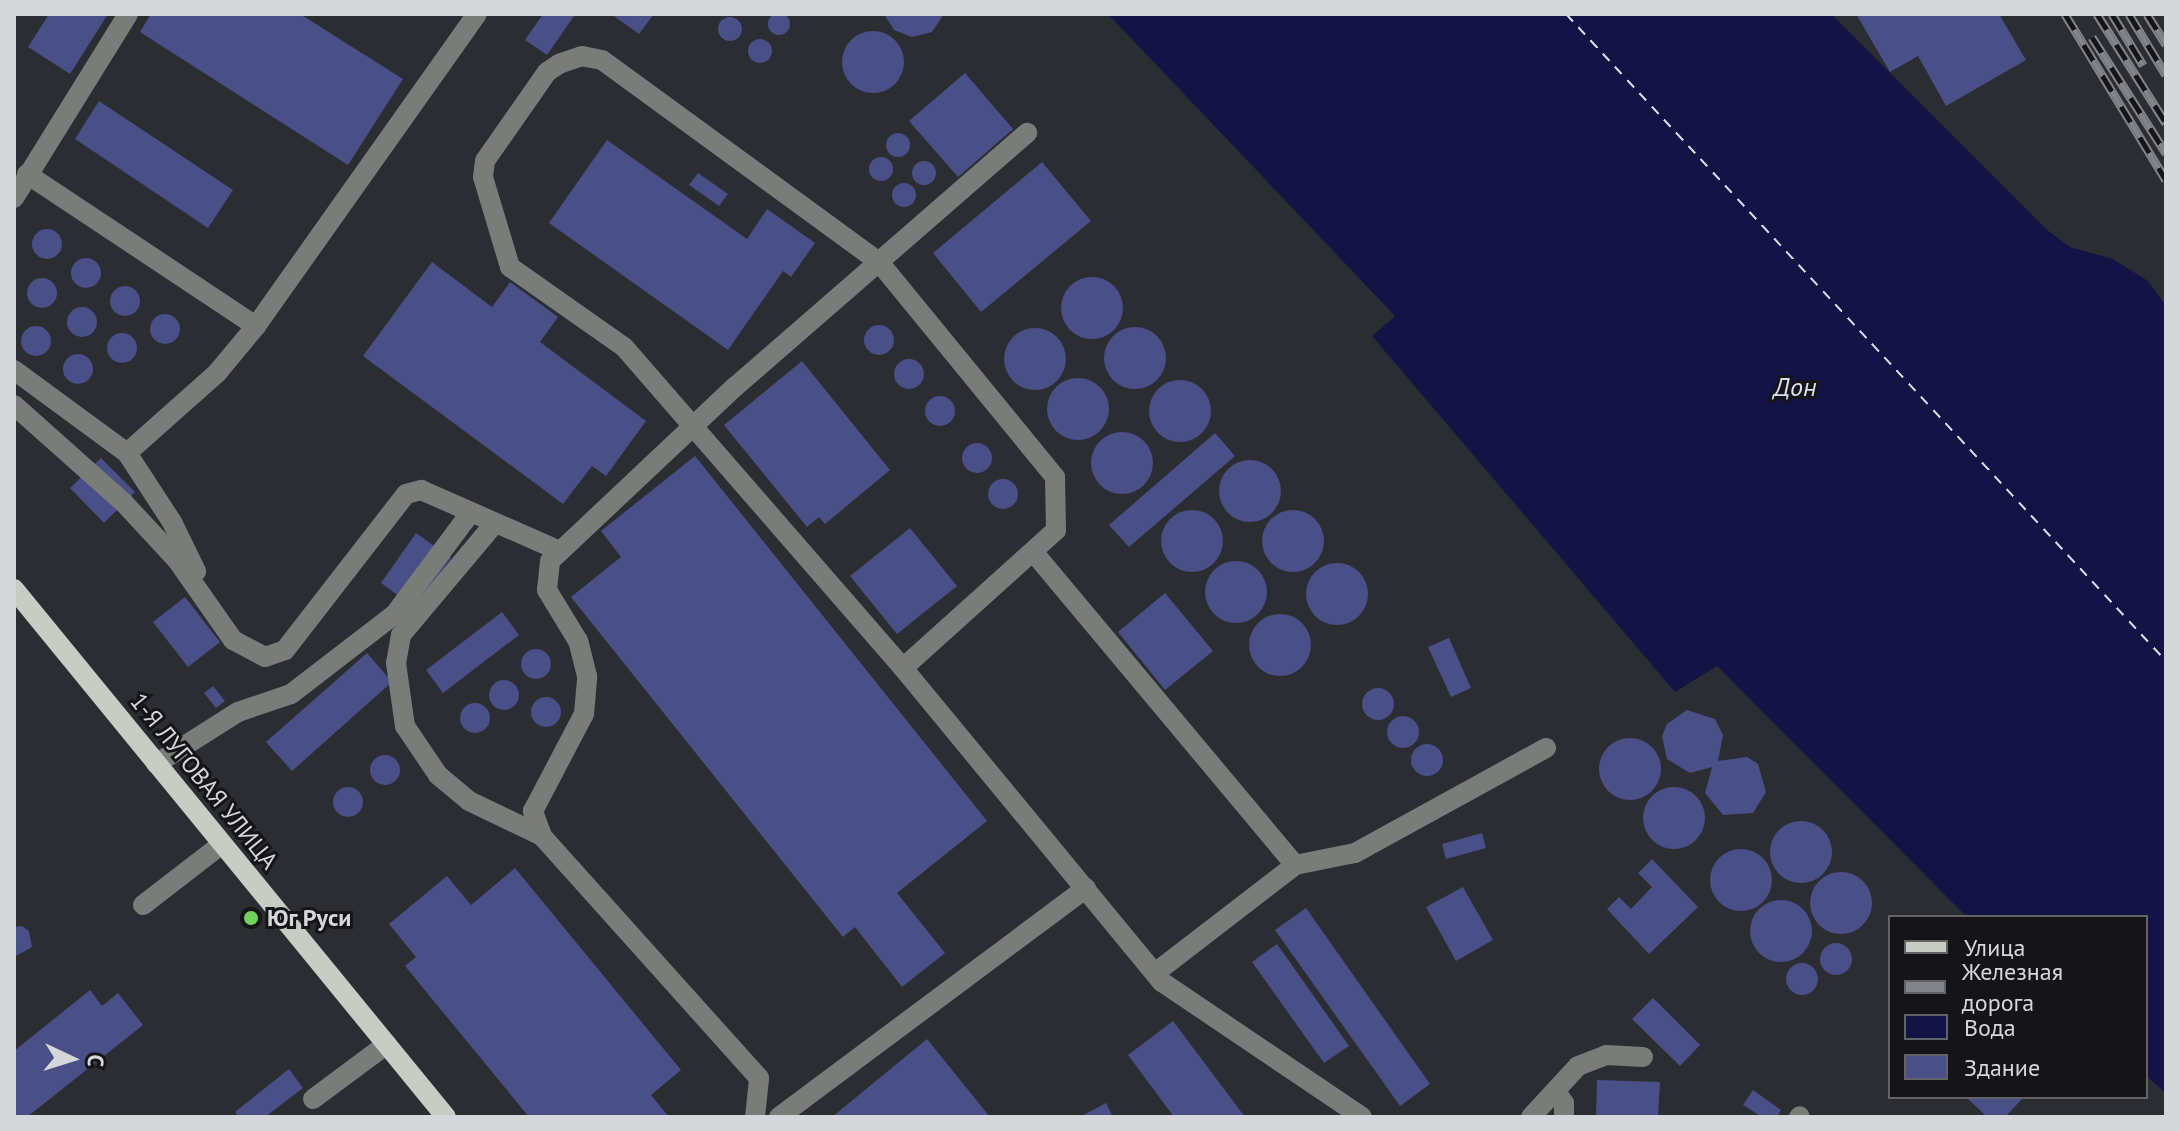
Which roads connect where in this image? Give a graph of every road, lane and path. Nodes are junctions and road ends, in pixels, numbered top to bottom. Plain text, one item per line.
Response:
1 (128, 14) edge
2 (477, 14) edge
3 (1027, 133) dead end
4 (27, 174) junction
5 (14, 198) edge
6 (879, 262) junction
7 (256, 326) junction
8 (14, 370) edge
9 (14, 405) edge
10 (63, 406) junction
11 (694, 425) junction
12 (44, 430) junction
13 (127, 453) junction
14 (471, 512) junction
15 (495, 523) junction
16 (560, 551) junction
17 (1035, 554) junction
18 (14, 589) edge
19 (222, 625) junction
20 (903, 668) junction
21 (1546, 748) dead end
22 (156, 764) junction
23 (542, 836) junction
24 (222, 844) junction
25 (1295, 865) junction
26 (1086, 888) junction
27 (143, 905) dead end
28 (1155, 973) junction
29 (387, 1044) junction
30 (1643, 1057) dead end
31 (1556, 1092) junction
32 (313, 1099) dead end
33 (446, 1117) edge
34 (755, 1117) edge
35 (779, 1117) edge
36 (1362, 1117) edge
37 (1531, 1117) edge
38 (1564, 1117) edge

1 - 4 lane
2 - 7 lane
3 - 6 lane
4 - 5 lane
4 - 7 lane
6 - 11 lane
6 - 11 lane
6 - 17 lane
7 - 13 lane
8 - 10 lane
9 - 12 lane
10 - 12 lane
10 - 13 lane
11 - 16 lane
11 - 20 lane
12 - 19 lane
13 - 19 lane
14 - 15 lane
14 - 19 lane
14 - 22 lane
15 - 16 lane
15 - 23 lane
16 - 23 lane
17 - 20 lane
17 - 25 lane
18 - 22 main road, 1-Я ЛУГОВАЯ УЛИЦА
20 - 26 lane
21 - 25 lane
22 - 24 main road, 1-Я ЛУГОВАЯ УЛИЦА
23 - 34 lane
24 - 27 lane
24 - 29 main road, 1-Я ЛУГОВАЯ УЛИЦА
25 - 28 lane
26 - 28 lane
26 - 35 lane
28 - 36 lane
29 - 32 lane
29 - 33 main road, 1-Я ЛУГОВАЯ УЛИЦА
30 - 31 lane
31 - 37 lane
31 - 38 lane

